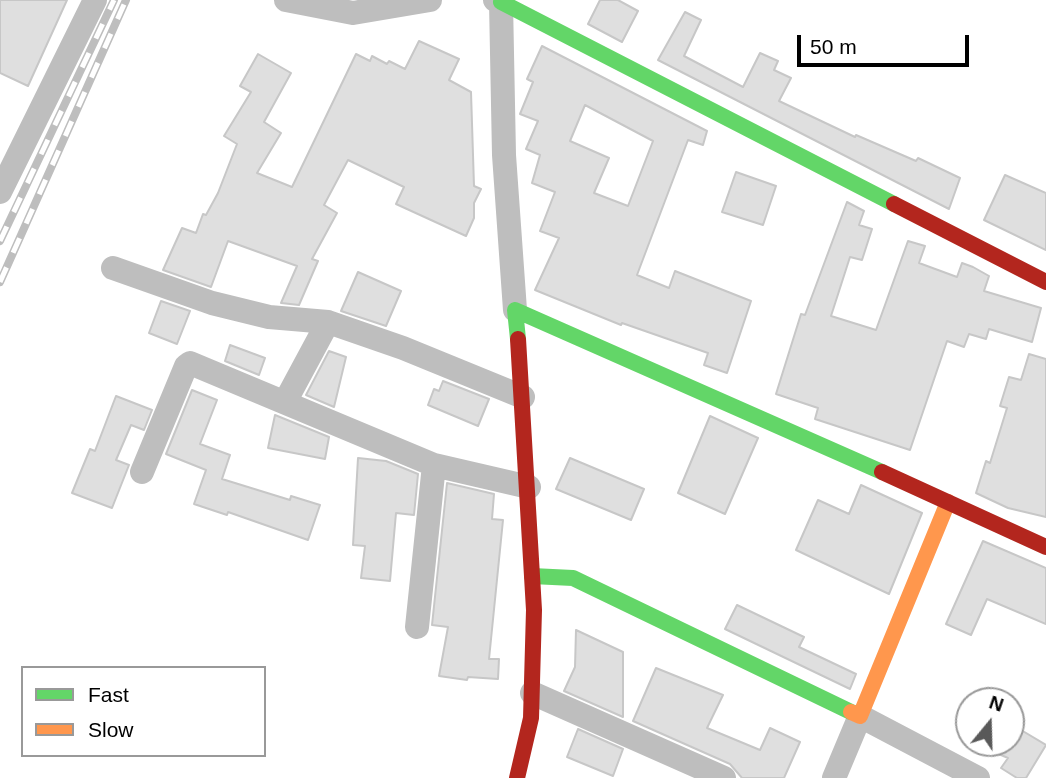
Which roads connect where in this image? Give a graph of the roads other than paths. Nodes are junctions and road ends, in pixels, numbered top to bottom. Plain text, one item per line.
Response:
1 (95, 0) edge
2 (286, 0) edge
3 (430, 0) edge
4 (498, 1) edge
5 (0, 192) edge
6 (113, 268) dead end
7 (1046, 282) edge
8 (514, 310) junction
9 (328, 321) junction
10 (523, 397) junction
11 (285, 402) junction
12 (434, 465) junction
13 (142, 472) dead end
14 (528, 487) junction
15 (948, 502) junction
16 (1046, 547) edge
17 (532, 576) junction
18 (417, 628) dead end
19 (532, 693) junction
20 (859, 716) junction
21 (517, 778) edge
22 (724, 778) edge
23 (834, 778) edge
24 (978, 778) edge

1 - 5 street
2 - 3 street
4 - 7 street
4 - 8 street
6 - 9 street
8 - 10 street
8 - 15 street
9 - 10 street
9 - 11 street
10 - 14 street
11 - 12 street
11 - 13 street
12 - 14 street
12 - 18 street
14 - 17 street
15 - 16 street
15 - 20 street
17 - 19 street
17 - 20 street
19 - 21 street
19 - 22 street
20 - 23 street
20 - 24 street

